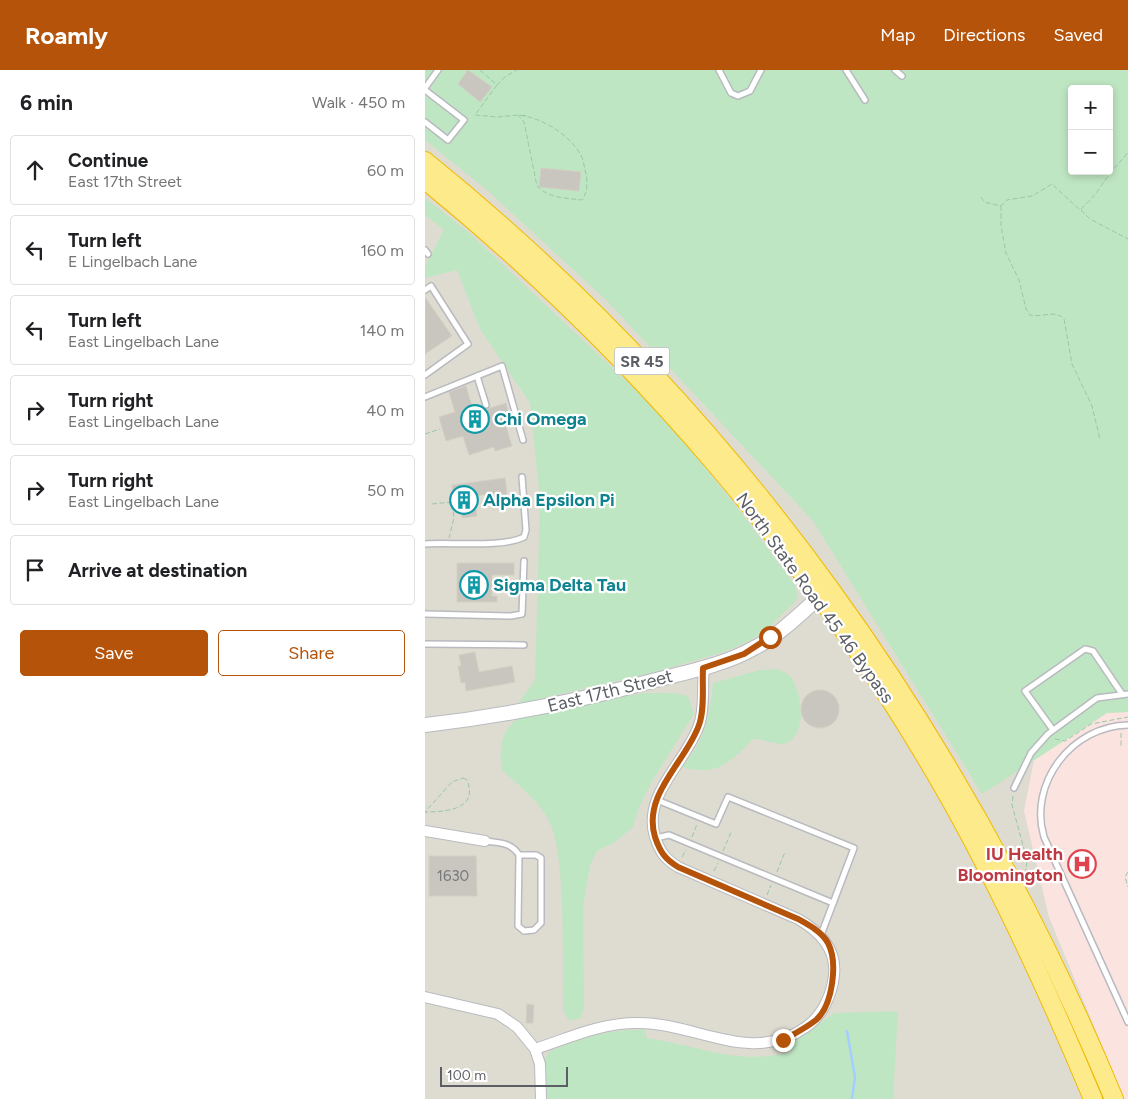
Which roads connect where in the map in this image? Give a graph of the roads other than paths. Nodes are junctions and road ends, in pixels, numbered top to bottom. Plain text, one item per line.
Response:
1 (438, 70) edge
2 (719, 70) edge
3 (761, 70) edge
4 (846, 70) edge
5 (895, 70) edge
6 (901, 76) dead end
7 (425, 89) edge
8 (865, 100) dead end
9 (425, 122) edge
10 (425, 161) edge
11 (425, 180) edge
12 (425, 290) edge
13 (425, 375) edge
14 (477, 376) junction
15 (425, 397) edge
16 (486, 405) dead end
17 (523, 440) dead end
18 (522, 477) dead end
19 (425, 544) edge
20 (524, 561) dead end
21 (825, 592) junction
22 (425, 614) edge
23 (425, 644) edge
24 (524, 645) dead end
25 (703, 668) junction
26 (1125, 694) edge
27 (425, 724) edge
28 (1128, 725) edge
29 (1053, 730) junction
30 (1014, 788) road end
31 (657, 800) junction
32 (425, 831) edge
33 (655, 838) junction
34 (485, 841) joint
35 (519, 855) junction
36 (833, 903) junction
37 (821, 935) junction
38 (425, 997) edge
39 (1128, 1022) edge
40 (535, 1049) junction
41 (541, 1099) edge
42 (1093, 1099) edge
43 (1114, 1099) edge

1 - 7 lane
2 - 3 lane
4 - 8 lane
5 - 6 lane
7 - 9 lane
10 - 21 highway, North State Road 45 46 Bypass / SR 45
11 - 21 highway, North State Road 45 46 Bypass / SR 45
12 - 13 lane
14 - 15 lane
14 - 16 lane
14 - 17 lane
18 - 19 lane
20 - 22 lane
21 - 25 main road, East 17th Street
21 - 42 highway, North State Road 45 46 Bypass / SR 45
21 - 43 highway, SR 45
23 - 24 lane
25 - 27 main road, East 17th Street
25 - 31 street
26 - 29 lane
26 - 29 lane
28 - 39 lane
29 - 30 lane
31 - 33 street
31 - 36 lane
32 - 34 street
33 - 36 lane
33 - 37 street
34 - 35 lane
35 - 35 lane
36 - 37 lane
37 - 40 street
38 - 40 street
40 - 41 street

